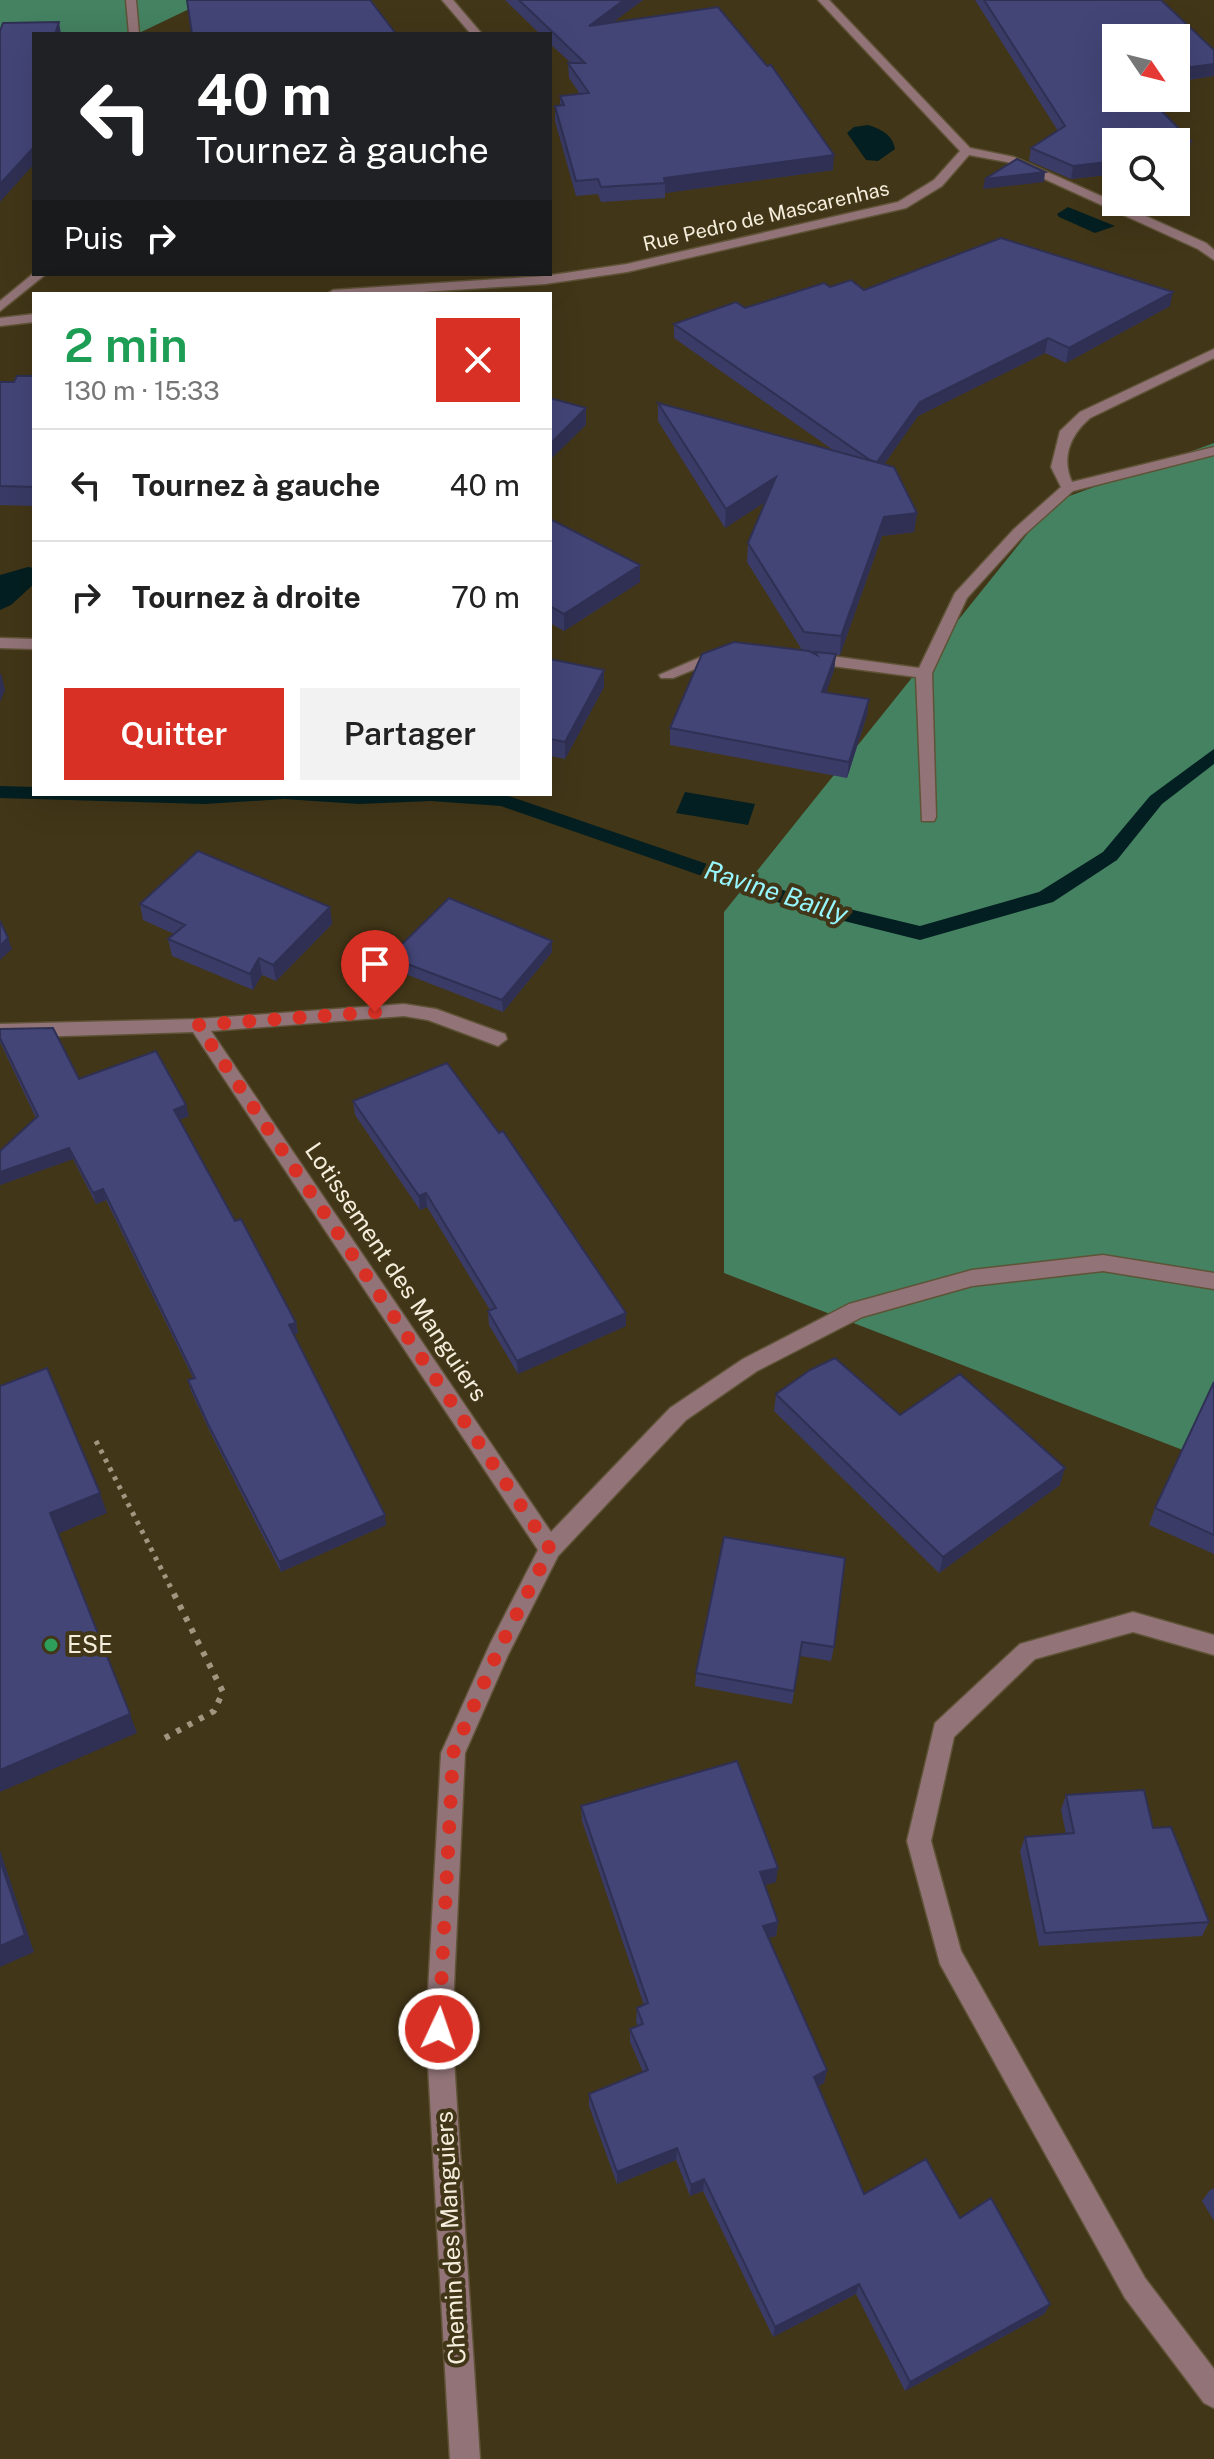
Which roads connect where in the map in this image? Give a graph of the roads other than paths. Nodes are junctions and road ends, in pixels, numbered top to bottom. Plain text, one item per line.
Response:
1 (131, 0) edge
2 (447, 0) edge
3 (823, 0) edge
4 (134, 32) edge
5 (475, 32) edge
6 (966, 151) junction
7 (1214, 256) edge
8 (38, 276) edge
9 (457, 284) edge
10 (358, 292) edge
11 (0, 307) edge
12 (32, 318) edge
13 (0, 322) edge
14 (1214, 353) edge
15 (1214, 451) edge
16 (1068, 488) junction
17 (0, 643) edge
18 (32, 644) edge
19 (743, 651) edge
20 (798, 656) edge
21 (924, 673) junction
22 (667, 675) dead end
23 (928, 817) dead end
24 (198, 1025) junction
25 (0, 1031) edge
26 (498, 1039) dead end
27 (1214, 1281) edge
28 (550, 1549) junction
29 (1214, 1645) edge
30 (1214, 2393) edge
31 (465, 2459) edge

1 - 4 street
2 - 5 street
3 - 6 street
6 - 7 street
6 - 9 street, Rue Pedro de Mascarenhas
8 - 11 street
9 - 10 street, Rue Pedro de Mascarenhas
12 - 13 street
14 - 16 street
15 - 16 street
16 - 21 street
17 - 18 street
19 - 22 street
20 - 21 street
21 - 23 street
24 - 25 street
24 - 26 street
24 - 28 street, Lotissement des Manguiers
27 - 28 street, Chemin des Manguiers
28 - 31 street, Chemin des Manguiers
29 - 30 street

